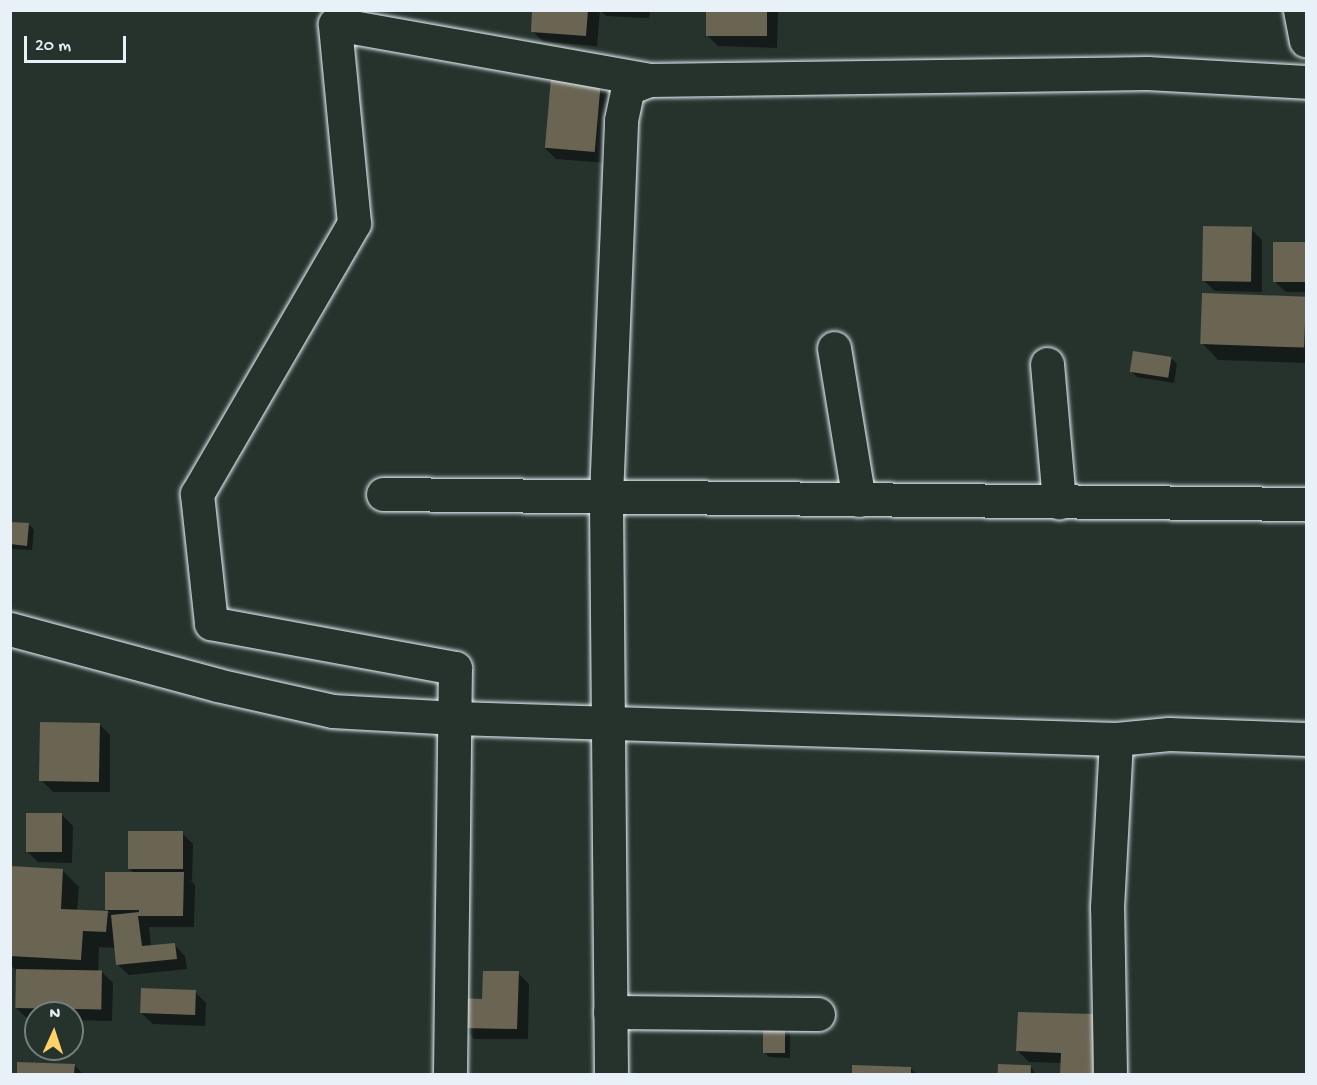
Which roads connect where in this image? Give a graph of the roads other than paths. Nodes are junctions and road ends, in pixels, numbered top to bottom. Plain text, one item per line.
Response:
1 (1300, 10) edge
2 (1306, 40) edge
3 (649, 80) junction
4 (1306, 82) edge
5 (834, 348) dead end
6 (1047, 364) dead end
7 (384, 494) dead end
8 (606, 497) junction
9 (859, 500) junction
10 (1059, 502) junction
11 (1306, 504) edge
12 (10, 629) edge
13 (456, 718) junction
14 (607, 723) junction
15 (1116, 739) junction
16 (1306, 739) edge
17 (610, 1012) junction
18 (818, 1014) dead end
19 (450, 1074) edge
20 (610, 1074) edge
21 (1110, 1074) edge

1 - 2 street
3 - 4 street
3 - 8 street
3 - 13 street
5 - 9 street
6 - 10 street
7 - 8 street
8 - 9 street
8 - 14 street
9 - 10 street
10 - 11 street
12 - 13 street
13 - 14 street
13 - 19 street
14 - 15 street
14 - 17 street
15 - 16 street
15 - 21 street
17 - 18 street
17 - 20 street

